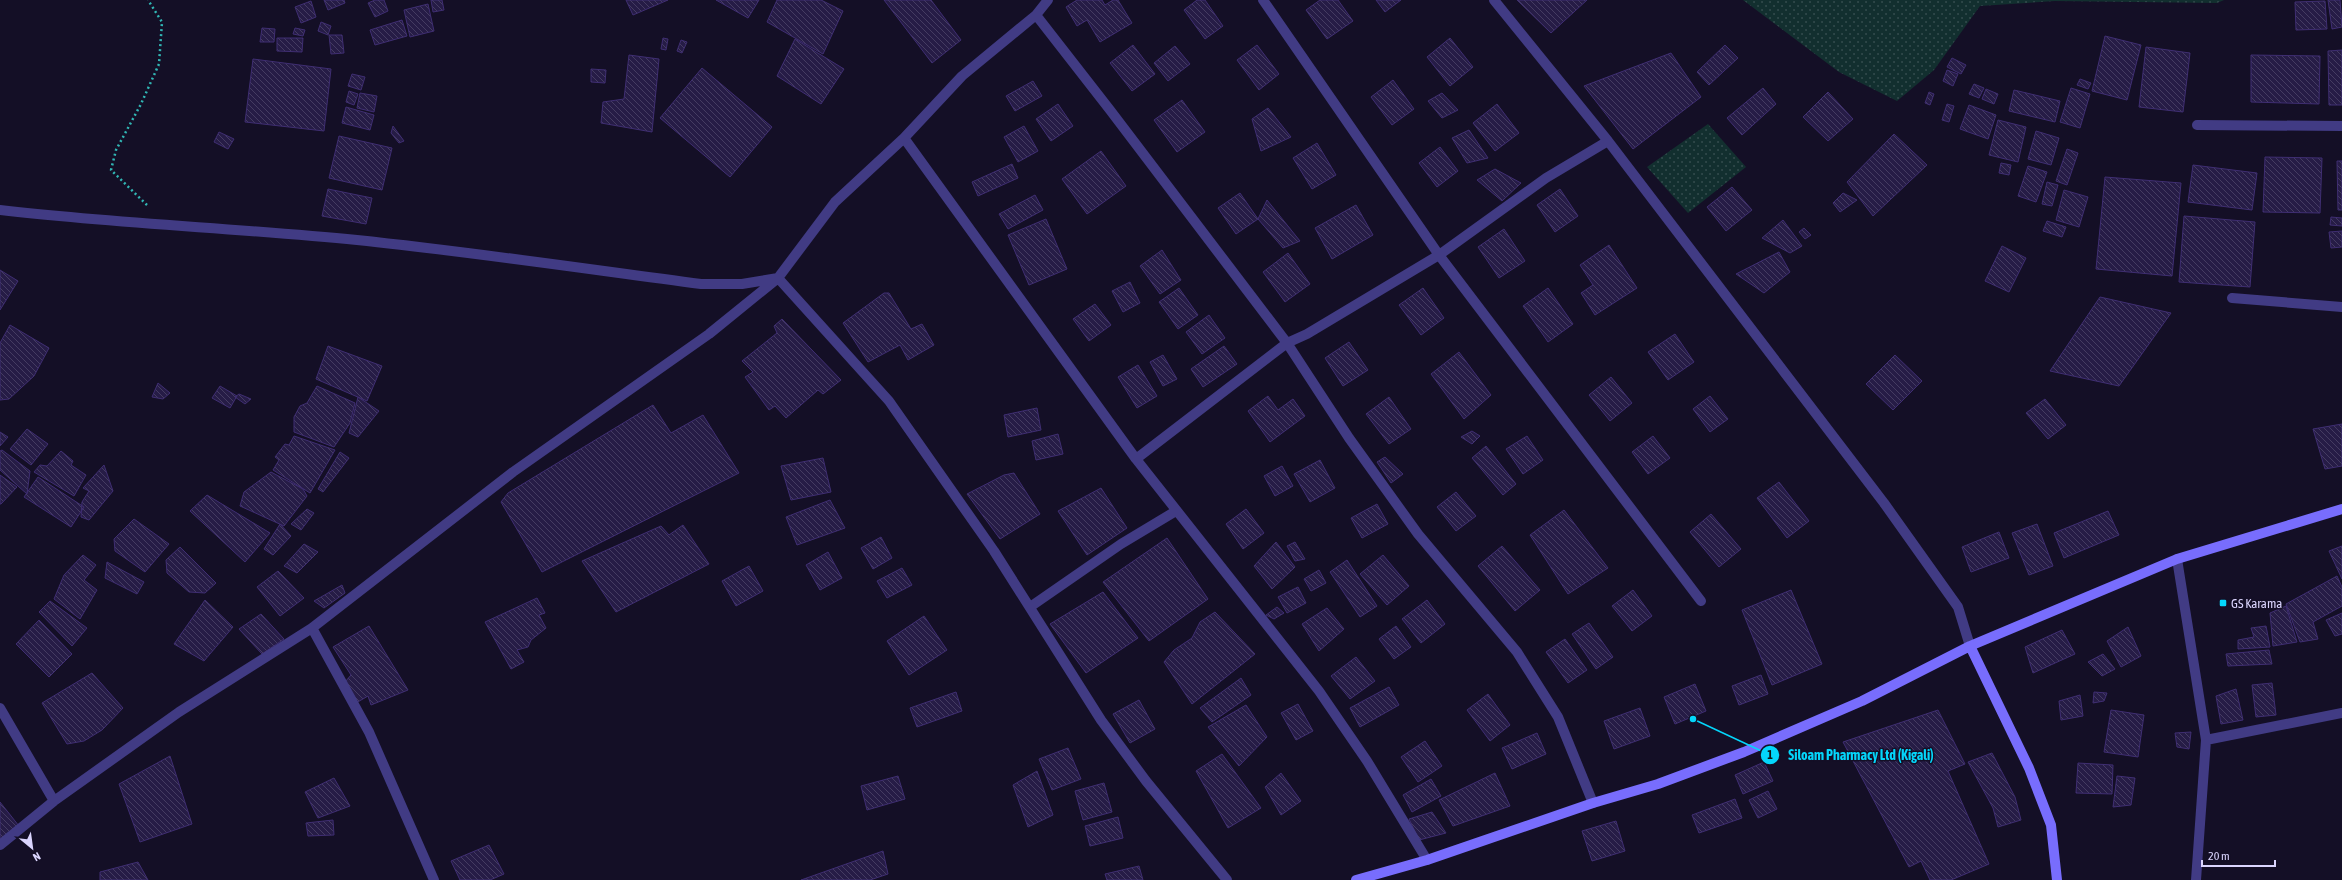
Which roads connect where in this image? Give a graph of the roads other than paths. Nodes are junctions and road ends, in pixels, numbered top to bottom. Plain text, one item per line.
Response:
1 (1048, 0) edge
2 (1263, 0) edge
3 (1494, 0) edge
4 (1036, 15) junction
5 (2198, 124) dead end
6 (2342, 126) edge
7 (904, 138) junction
8 (1608, 141) junction
9 (0, 210) edge
10 (1439, 255) junction
11 (778, 278) junction
12 (2232, 298) dead end
13 (2342, 307) edge
14 (1287, 342) junction
15 (1136, 459) junction
16 (2342, 509) edge
17 (1176, 511) junction
18 (2177, 559) junction
19 (1701, 601) dead end
20 (1030, 607) junction
21 (312, 628) junction
22 (1970, 646) junction
23 (0, 708) edge
24 (2342, 714) edge
25 (2206, 740) junction
26 (54, 801) junction
27 (1593, 803) junction
28 (0, 845) edge
29 (1427, 860) junction
30 (434, 880) edge
31 (1227, 880) edge
32 (1356, 880) edge
33 (2057, 880) edge
34 (2196, 880) edge

1 - 4 street
2 - 10 street
3 - 8 street
4 - 7 street
4 - 14 street
5 - 6 street
7 - 11 street
7 - 15 street
8 - 10 street
8 - 22 street
9 - 11 street
10 - 14 street
10 - 19 street
11 - 20 street
11 - 21 street
12 - 13 street
14 - 15 street
14 - 27 street
15 - 17 street
16 - 18 main road
17 - 20 street
17 - 29 street
18 - 22 main road
18 - 25 street
20 - 31 street
21 - 26 street
21 - 30 street
22 - 27 main road
22 - 33 main road
23 - 26 street
24 - 25 street
25 - 34 street
26 - 28 street
27 - 29 main road
29 - 32 main road

